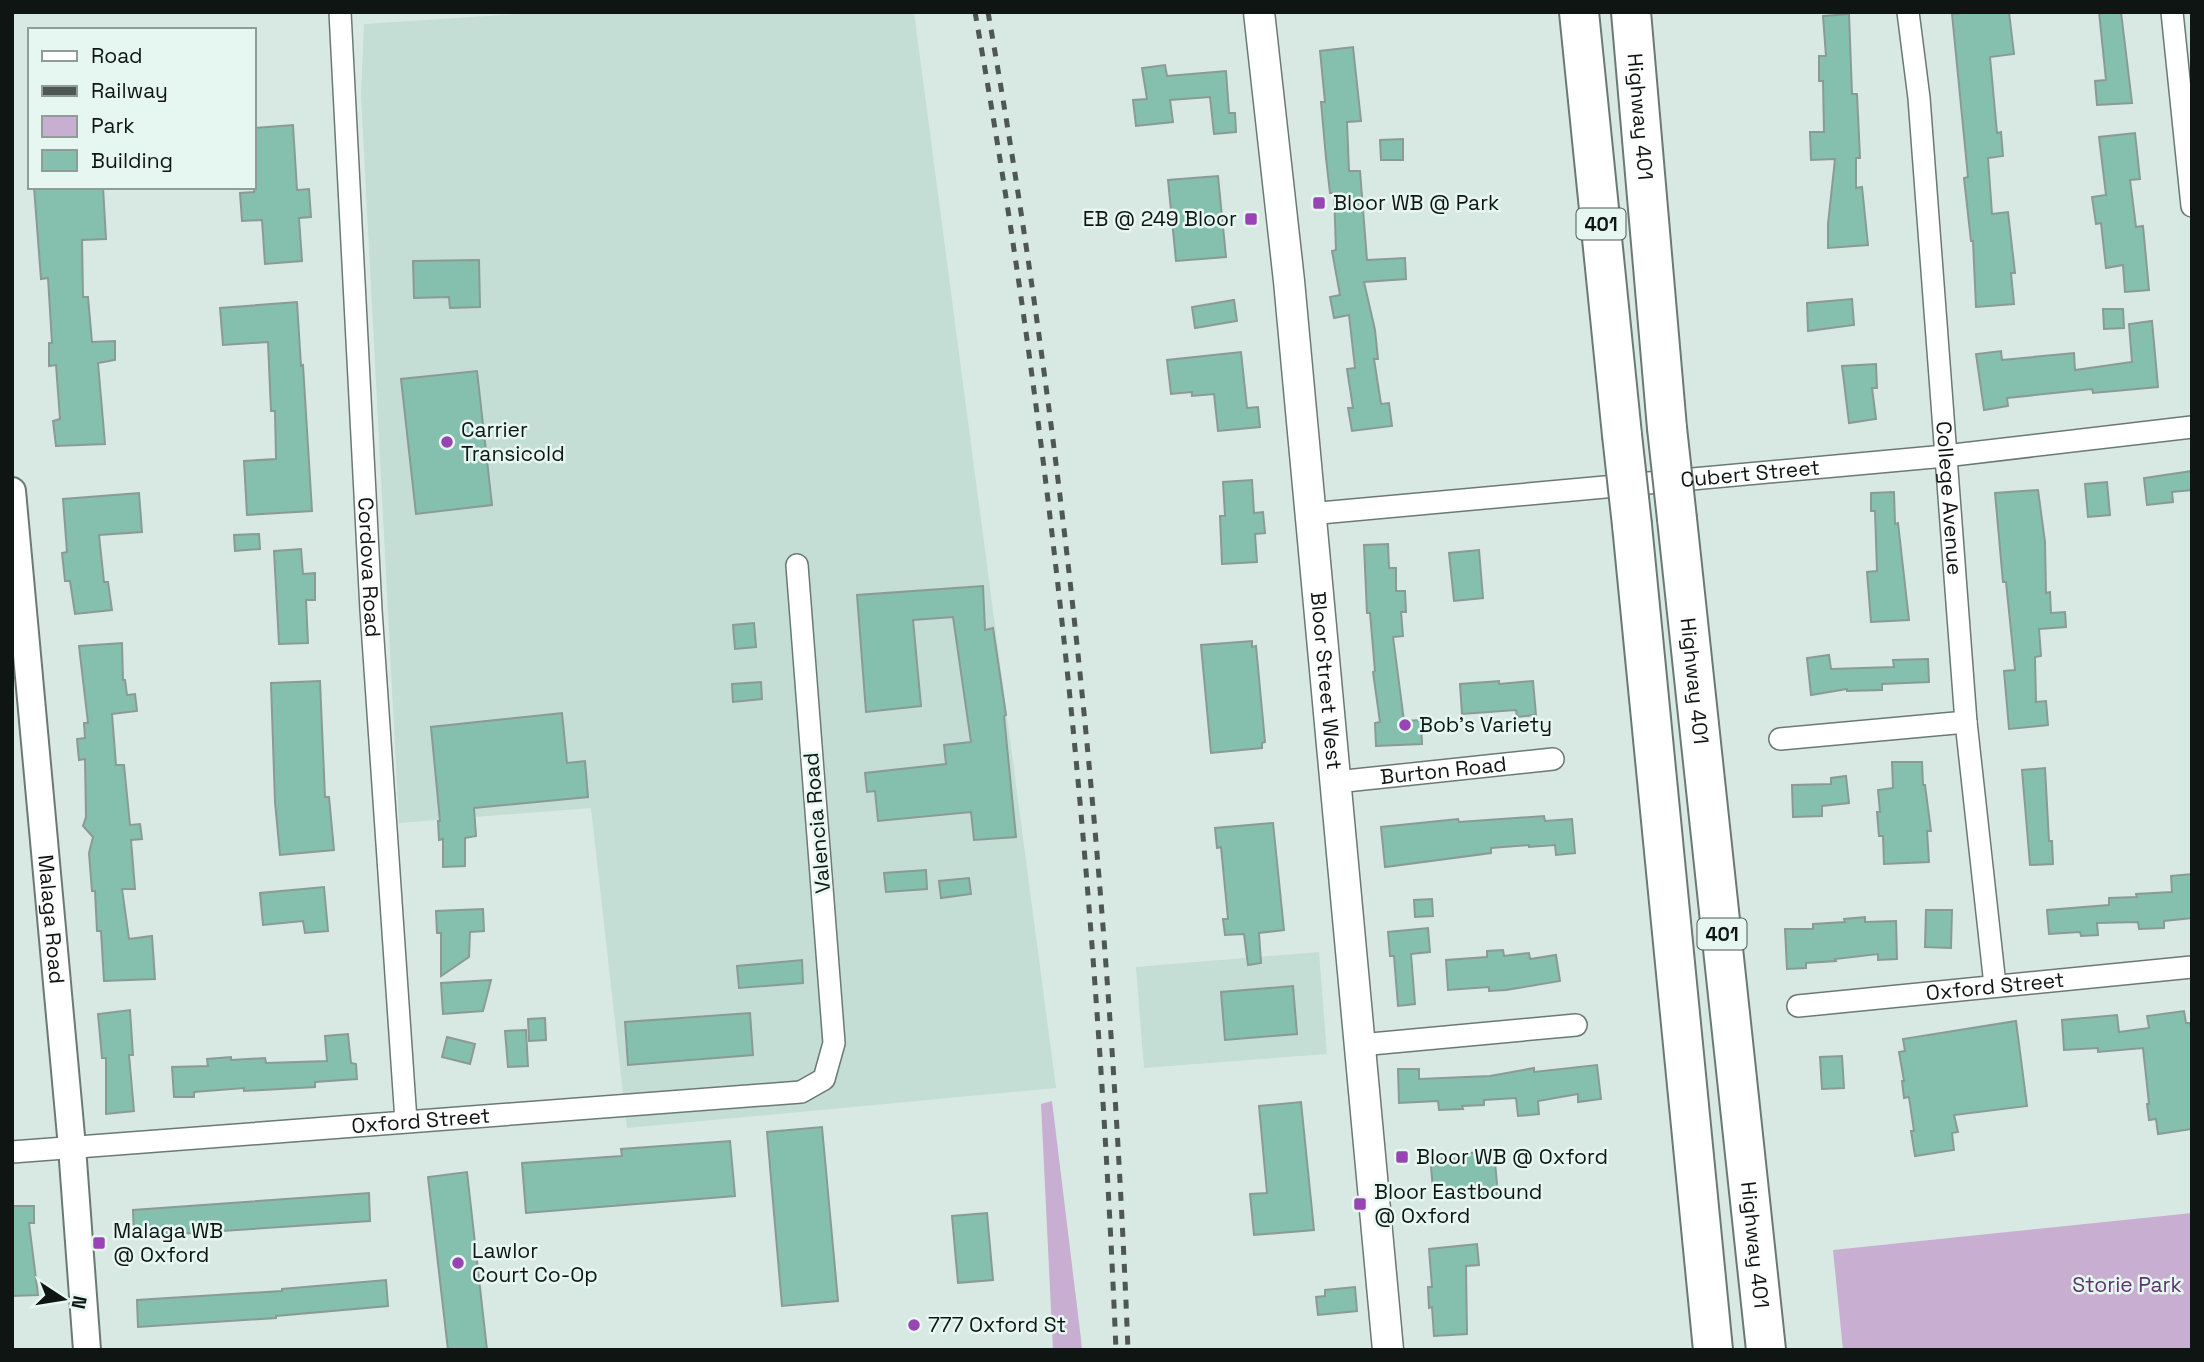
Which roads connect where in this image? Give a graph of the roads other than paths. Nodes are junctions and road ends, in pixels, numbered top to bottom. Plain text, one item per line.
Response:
1 (340, 12) edge
2 (1259, 12) edge
3 (1579, 12) edge
4 (1632, 12) edge
5 (1908, 12) edge
6 (2172, 12) edge
7 (2185, 84) edge
8 (2192, 206) edge
9 (2192, 427) edge
10 (1945, 456) junction
11 (12, 491) edge
12 (1309, 514) junction
13 (797, 565) dead end
14 (1966, 722) junction
15 (1780, 739) dead end
16 (1553, 759) dead end
17 (1336, 782) junction
18 (2192, 967) edge
19 (1995, 985) junction
20 (1798, 1006) dead end
21 (1576, 1025) dead end
22 (1360, 1045) junction
23 (824, 1079) joint
24 (406, 1121) junction
25 (72, 1147) junction
26 (12, 1152) edge
27 (87, 1350) edge
28 (1388, 1350) edge
29 (1713, 1350) edge
30 (1766, 1350) edge

1 - 24 street, Cordova Road
2 - 12 main road, Bloor Street West
3 - 29 highway, 401, bridge
4 - 30 highway, Highway 401 / 401, bridge
5 - 10 street, College Avenue
6 - 7 street
7 - 8 street
9 - 10 street, Cubert Street
10 - 12 street, Cubert Street
10 - 14 street, College Avenue
11 - 25 street, Malaga Road
12 - 17 main road, Bloor Street West
13 - 23 street, Valencia Road
14 - 15 street
14 - 19 street, College Avenue
16 - 17 street, Burton Road
17 - 22 main road, Bloor Street West
18 - 19 street, Oxford Street
19 - 20 street, Oxford Street
21 - 22 street
22 - 28 main road, Bloor Street West
23 - 24 street, Oxford Street
24 - 25 street, Oxford Street
25 - 26 street, Oxford Street
25 - 27 street, Malaga Road

